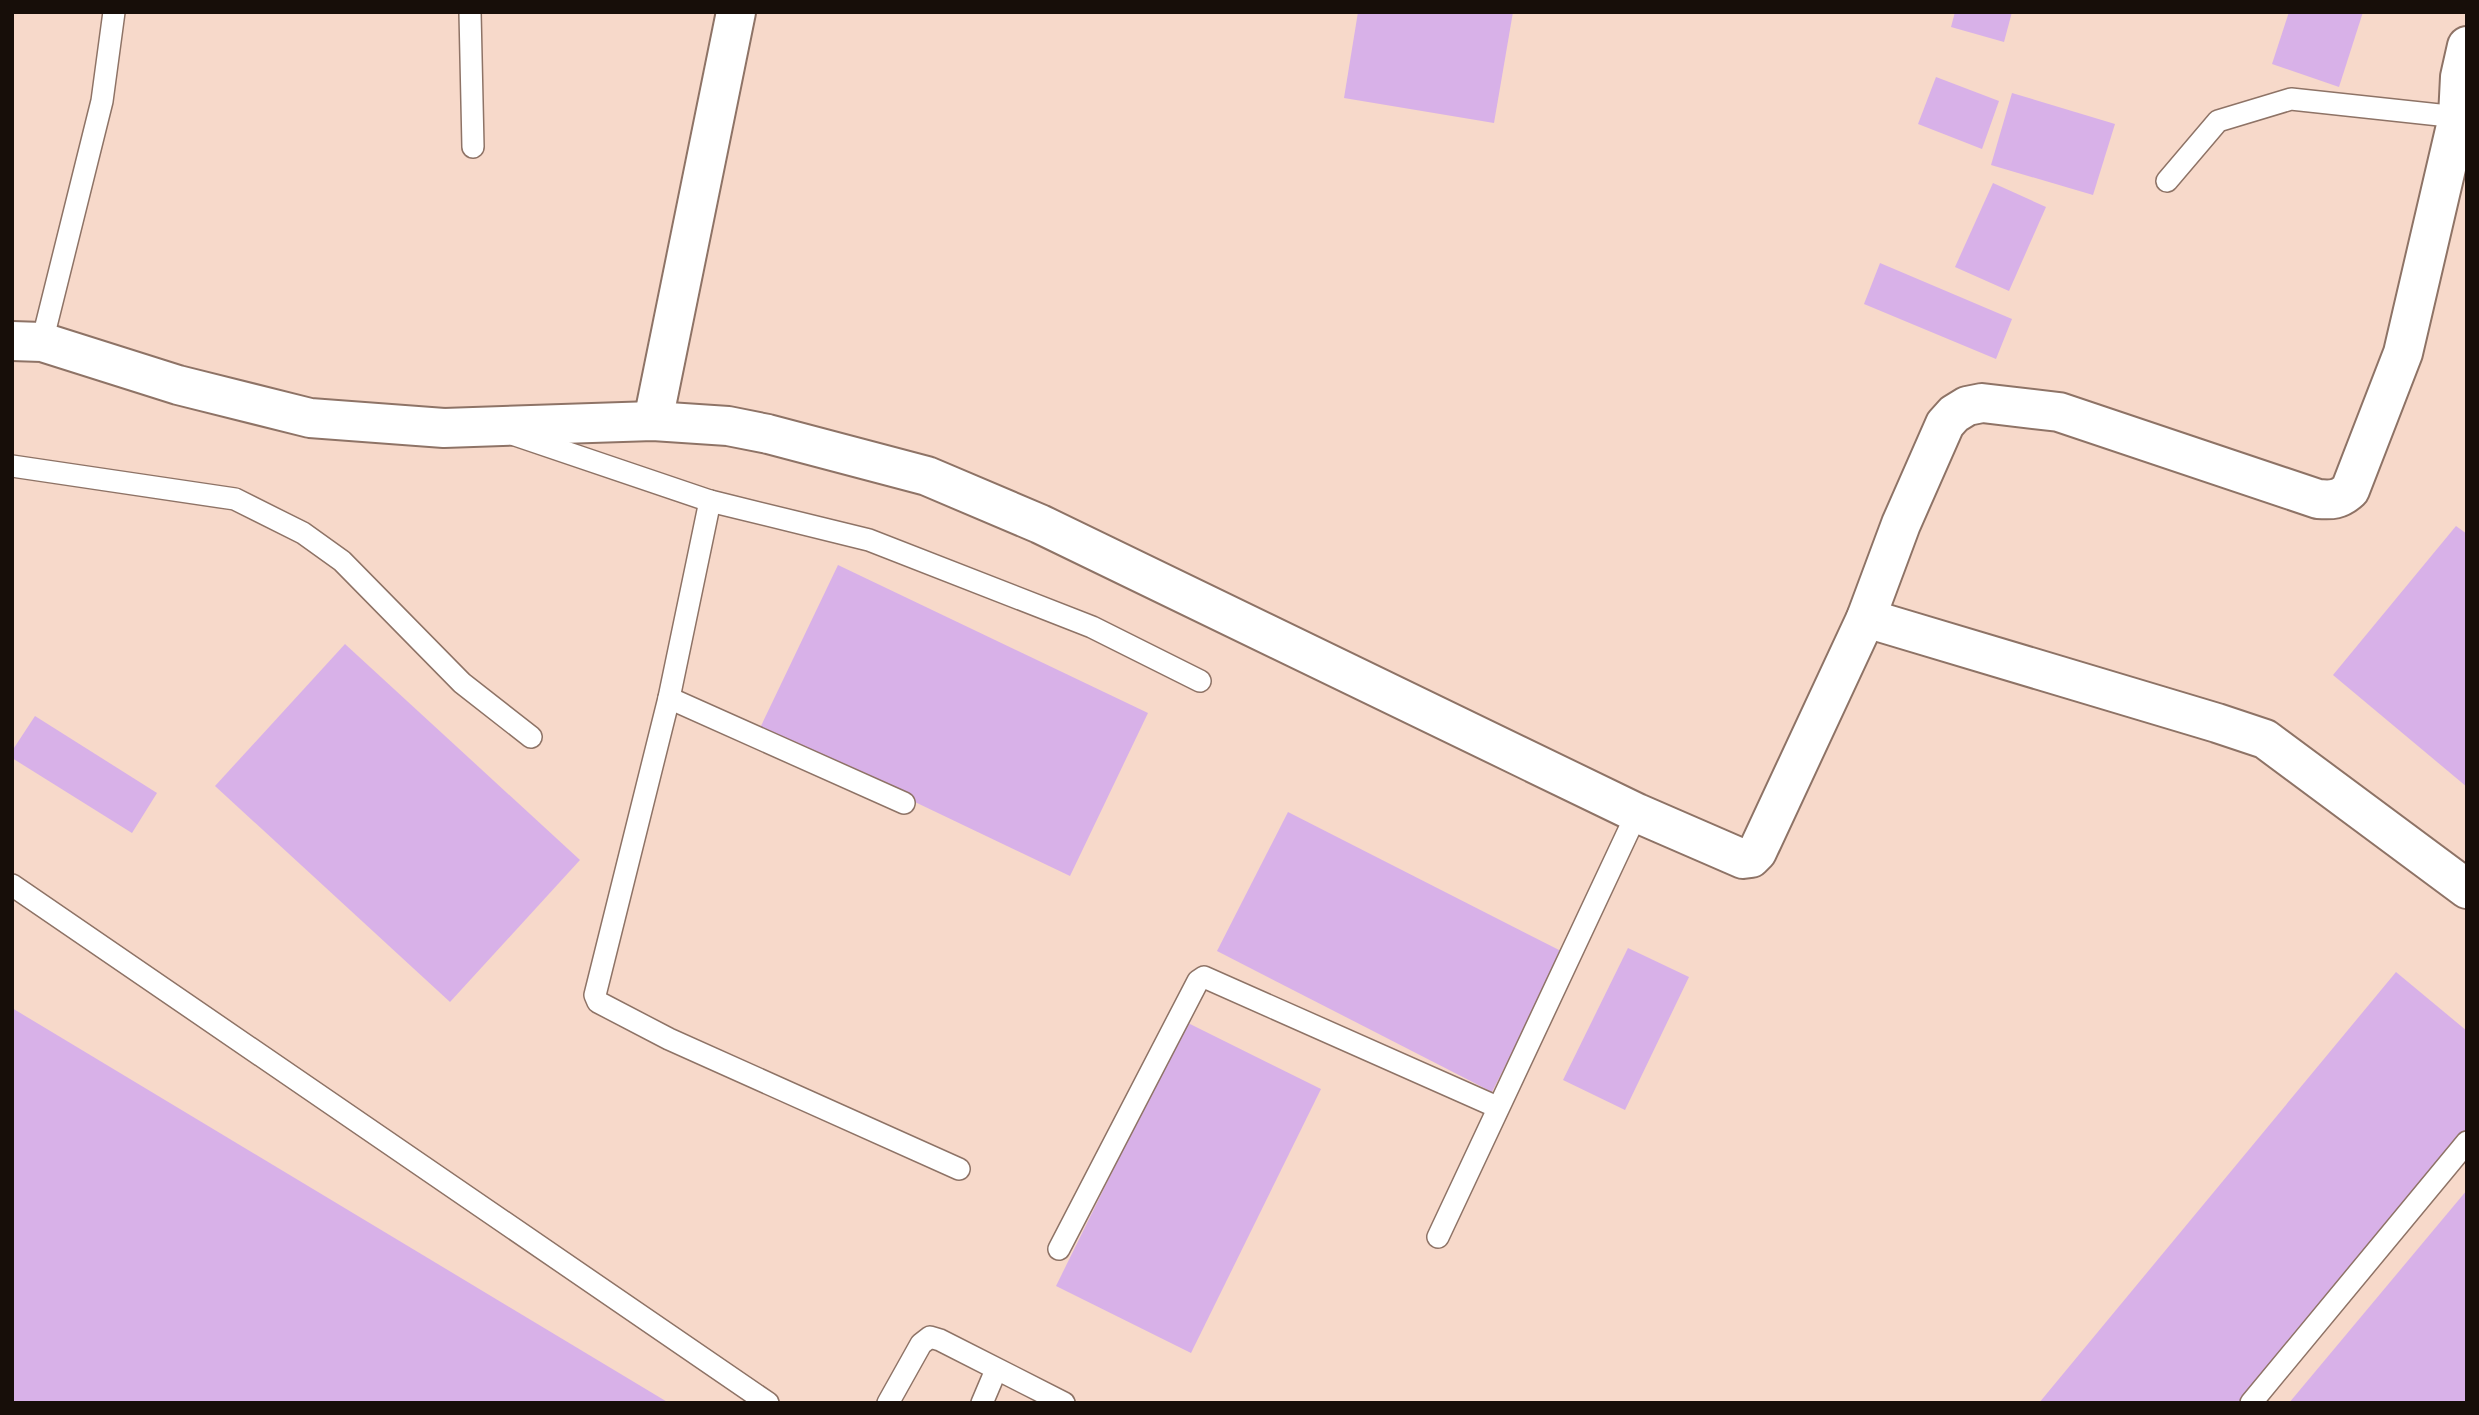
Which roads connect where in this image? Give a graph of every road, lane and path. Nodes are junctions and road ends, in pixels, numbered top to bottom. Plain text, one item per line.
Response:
1 (114, 12) edge
2 (470, 12) edge
3 (736, 12) edge
4 (2463, 81) edge
5 (472, 147) dead end
6 (2167, 181) dead end
7 (27, 342) edge
8 (653, 421) junction
9 (493, 428) junction
10 (12, 466) edge
11 (710, 502) junction
12 (1866, 618) junction
13 (1200, 681) dead end
14 (669, 698) junction
15 (531, 737) dead end
16 (904, 803) dead end
17 (1637, 813) junction
18 (12, 885) edge
19 (2467, 889) edge
20 (1497, 1107) junction
21 (2467, 1142) edge
22 (958, 1168) dead end
23 (1438, 1237) dead end
24 (1059, 1249) dead end
25 (996, 1370) junction
26 (768, 1403) edge
27 (888, 1403) edge
28 (982, 1403) edge
29 (1064, 1403) edge
30 (2251, 1403) edge

1 - 7 lane
2 - 5 lane
3 - 8 street
4 - 6 lane
4 - 12 street
7 - 9 street
8 - 9 street
8 - 17 street
9 - 11 lane
10 - 15 lane
11 - 13 lane
11 - 14 lane
12 - 17 street
12 - 19 street
14 - 16 lane
14 - 22 lane
17 - 20 lane
18 - 26 lane
20 - 23 lane
20 - 24 lane
21 - 30 lane
25 - 27 lane
25 - 28 lane
25 - 29 lane

